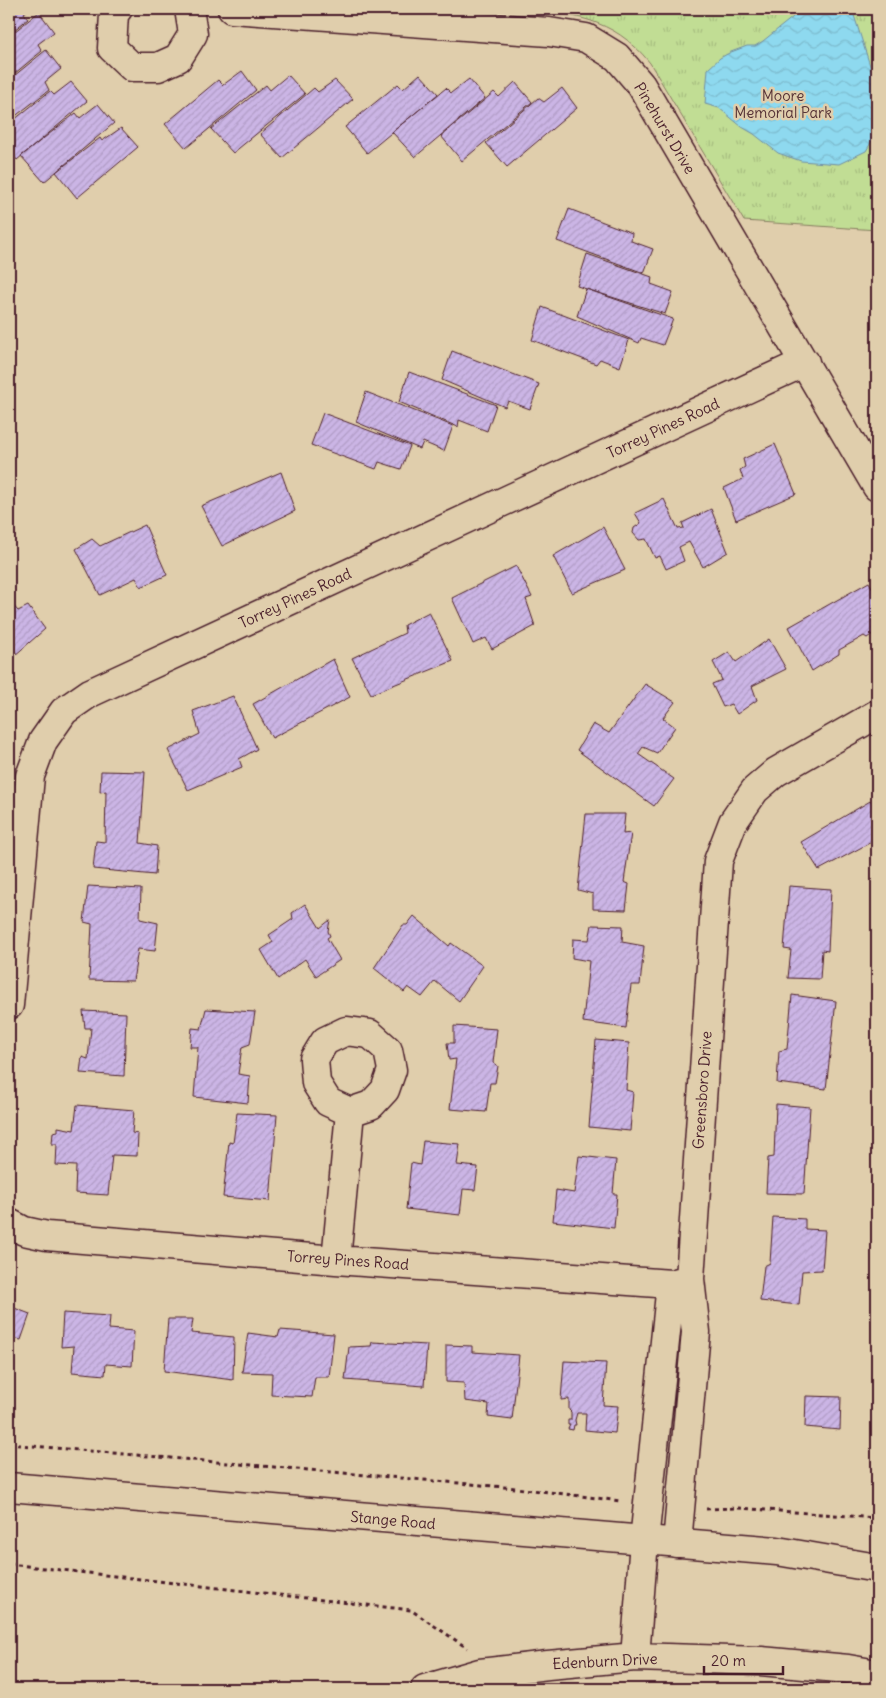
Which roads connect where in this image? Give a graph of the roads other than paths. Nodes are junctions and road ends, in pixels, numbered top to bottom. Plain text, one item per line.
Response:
1 (118, 9) edge
2 (189, 9) edge
3 (232, 9) edge
4 (804, 362) junction
5 (877, 488) edge
6 (877, 714) edge
7 (9, 1005) edge
8 (350, 1112) dead end
9 (9, 1223) edge
10 (336, 1260) junction
11 (680, 1281) junction
12 (9, 1487) edge
13 (644, 1541) junction
14 (677, 1543) junction
15 (777, 1552) junction
16 (877, 1552) edge
17 (877, 1568) edge
18 (636, 1657) junction
19 (877, 1674) edge
20 (425, 1689) edge

1 - 2 street
3 - 4 street, Pinehurst Drive
4 - 5 street, Pinehurst Drive
4 - 7 street, Torrey Pines Road
6 - 11 street, Greensboro Drive
8 - 10 street
9 - 10 street, Torrey Pines Road
10 - 11 street, Torrey Pines Road
11 - 13 street, Greensboro Drive
11 - 14 street, Greensboro Drive
12 - 13 street, Stange Road
13 - 14 street, Stange Road
13 - 18 street, Greensboro Drive
14 - 15 street, Stange Road
15 - 16 street, Stange Road
15 - 17 street, Stange Road
18 - 19 street, Edenburn Drive
18 - 20 street, Edenburn Drive

